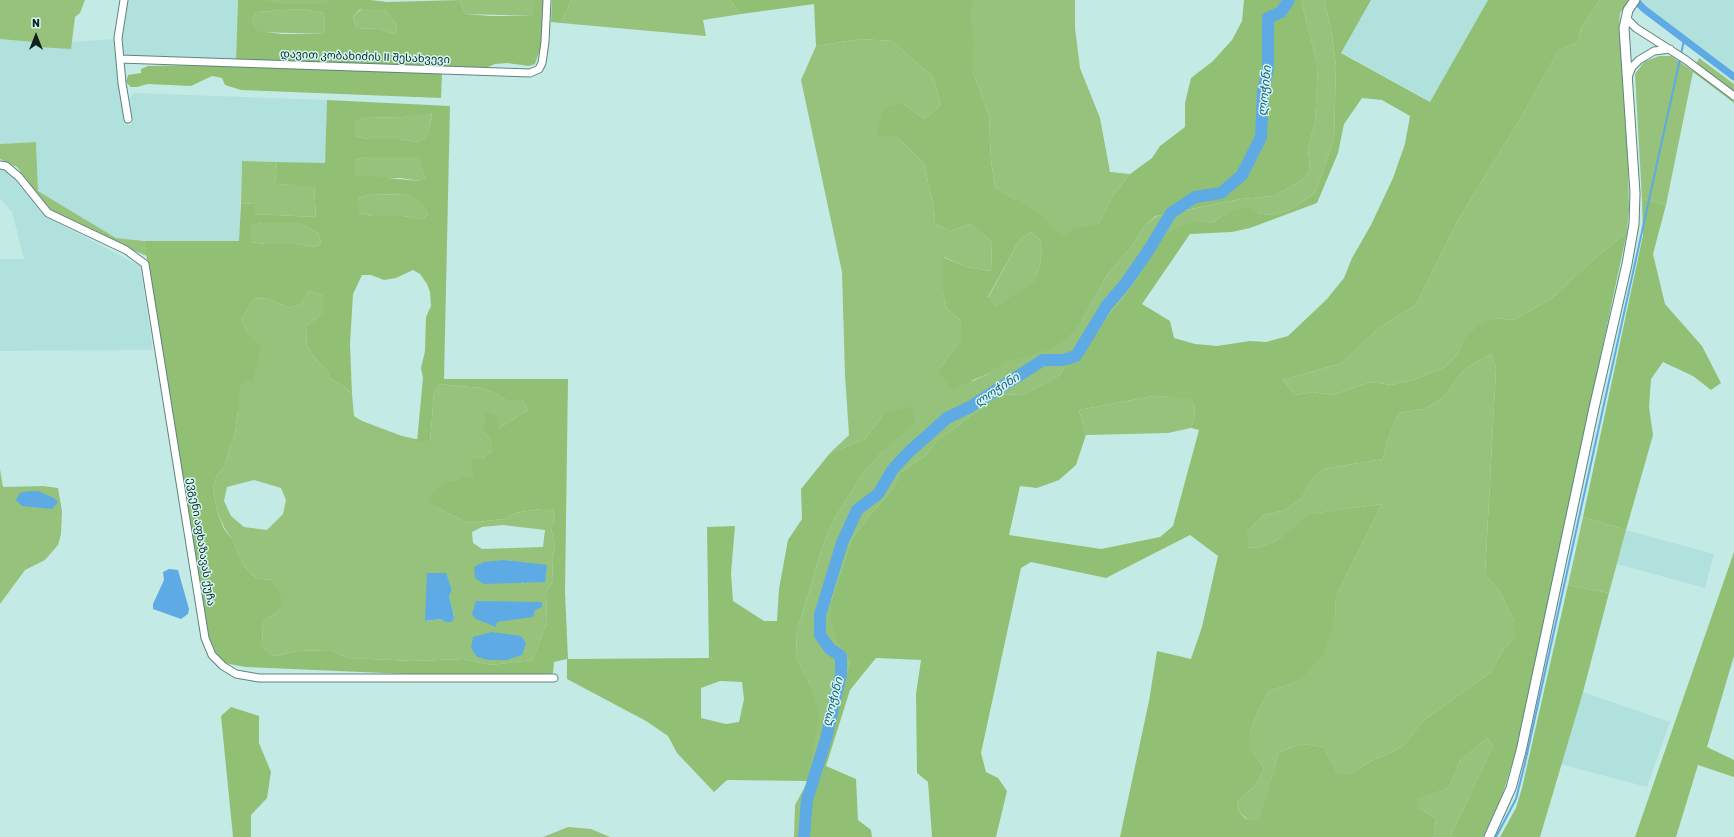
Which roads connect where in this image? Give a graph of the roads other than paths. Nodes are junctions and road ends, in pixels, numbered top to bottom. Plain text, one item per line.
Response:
1 (124, 0) edge
2 (547, 0) edge
3 (1634, 1) edge
4 (1626, 18) junction
5 (1670, 49) junction
6 (120, 59) junction
7 (1628, 77) junction
8 (1734, 96) edge
9 (128, 120) dead end
10 (0, 165) edge
11 (554, 678) dead end
12 (1489, 837) edge

1 - 6 street
2 - 6 street, დავით კობახიძის II შესახვევი
3 - 4 street
4 - 5 street
4 - 7 street
5 - 7 street
5 - 8 street
6 - 9 street
7 - 12 street
10 - 11 street, ევგენი აფხაზავას ქუჩა

